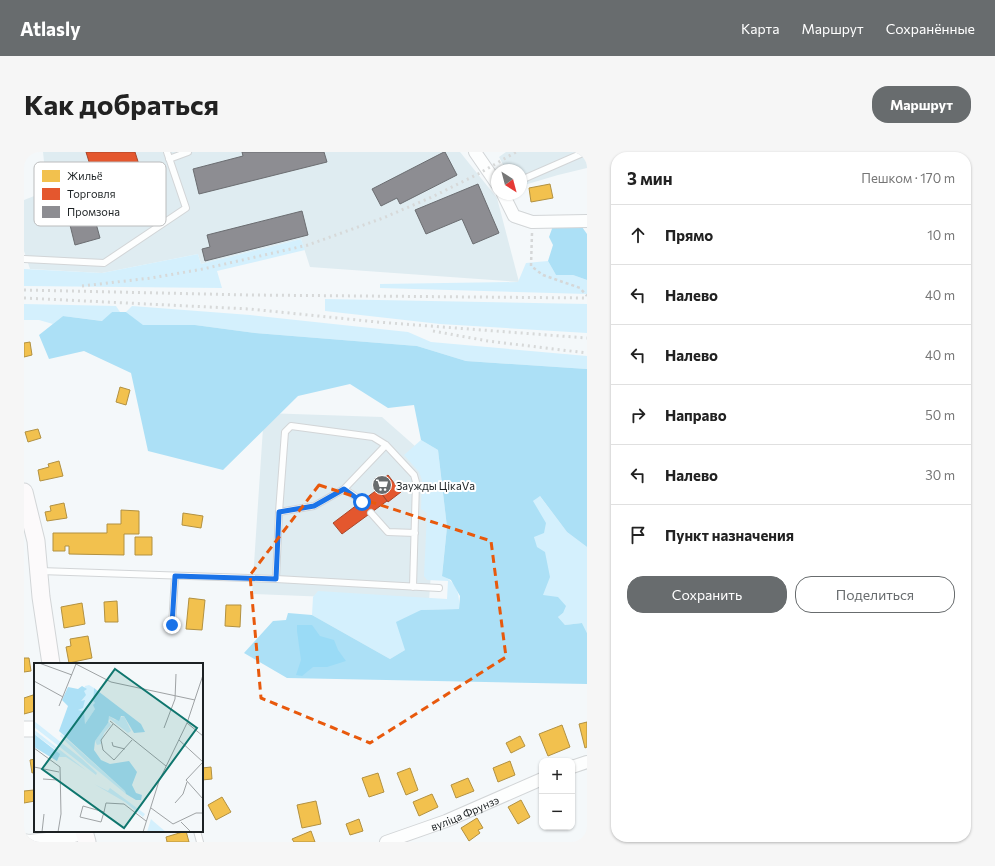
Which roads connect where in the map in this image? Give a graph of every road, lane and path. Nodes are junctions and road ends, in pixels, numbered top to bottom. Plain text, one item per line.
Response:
1 (167, 152) edge
2 (188, 152) edge
3 (585, 152) edge
4 (479, 153) edge
5 (169, 159) junction
6 (491, 174) edge
7 (527, 177) edge
8 (506, 200) edge
9 (166, 221) edge
10 (587, 221) edge
11 (532, 222) junction
12 (159, 226) edge
13 (24, 259) edge
14 (587, 296) edge
15 (386, 445) junction
16 (344, 489) junction
17 (24, 492) edge
18 (362, 502) dead end
19 (279, 512) junction
20 (371, 513) dead end
21 (415, 533) junction
22 (40, 571) junction
23 (175, 576) junction
24 (276, 579) junction
25 (413, 586) junction
26 (439, 588) dead end
27 (172, 625) dead end
28 (51, 663) edge
29 (587, 762) edge
30 (575, 766) edge
31 (539, 780) edge
32 (197, 832) edge
33 (85, 836) edge
34 (24, 840) edge
35 (200, 842) edge
36 (386, 842) edge

1 - 5 lane
2 - 5 lane
3 - 7 lane
4 - 6 street
5 - 9 lane
8 - 11 street
10 - 11 street
11 - 14 path
12 - 13 lane
15 - 16 lane
15 - 19 lane
15 - 21 lane
16 - 18 lane
16 - 19 lane
17 - 22 main road
19 - 24 lane
20 - 21 lane
21 - 25 lane
22 - 23 lane
22 - 28 main road
23 - 24 lane
23 - 27 lane
24 - 25 lane
25 - 26 lane
29 - 30 street
31 - 36 street, вуліца Фрунзэ
32 - 35 lane
33 - 34 street

